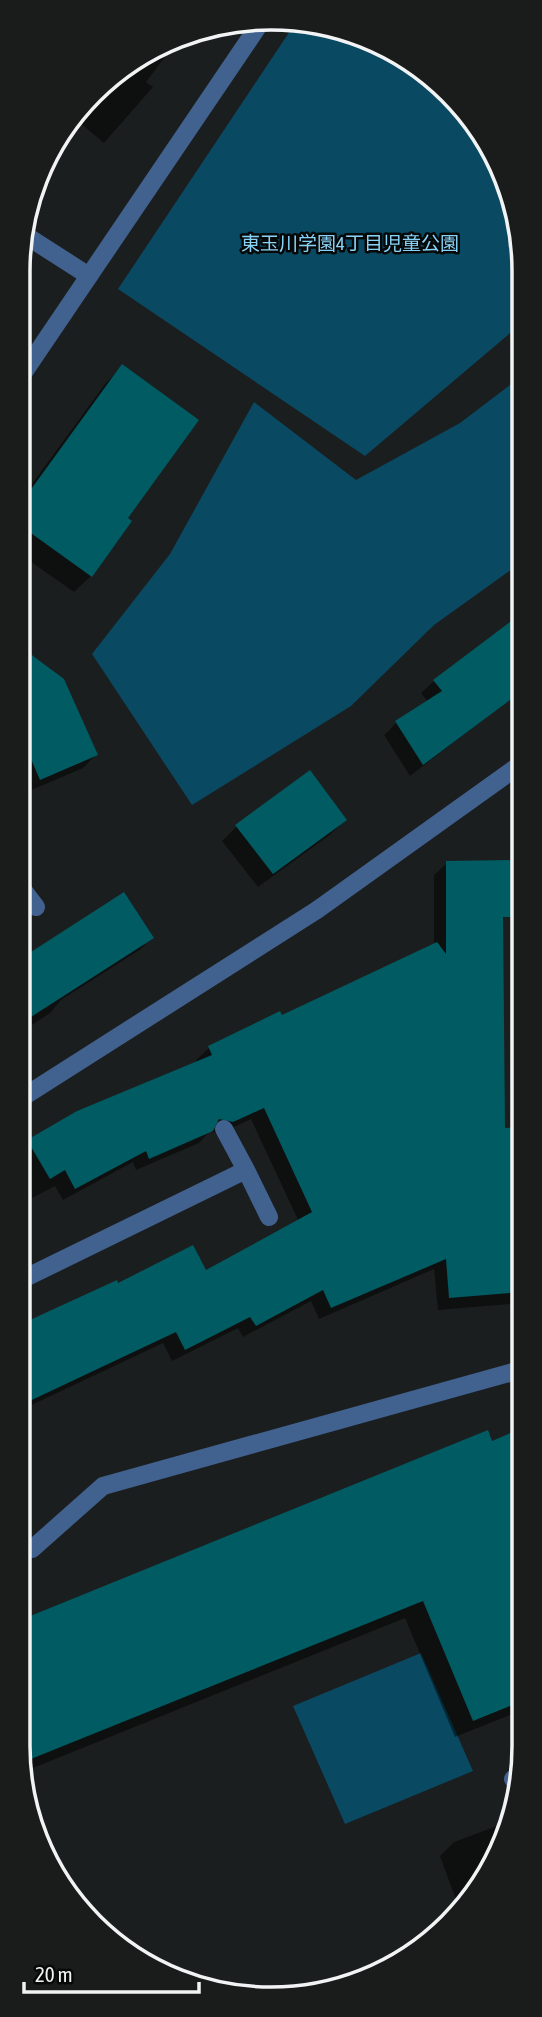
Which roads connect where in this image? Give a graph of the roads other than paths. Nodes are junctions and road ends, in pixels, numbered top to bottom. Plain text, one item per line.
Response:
1 (256, 30) edge
2 (32, 239) edge
3 (89, 276) junction
4 (30, 363) edge
5 (512, 771) edge
6 (30, 899) edge
7 (36, 907) dead end
8 (30, 1093) edge
9 (224, 1129) dead end
10 (246, 1170) junction
11 (269, 1217) dead end
12 (30, 1276) edge
13 (512, 1372) edge
14 (30, 1549) edge

1 - 3 street
2 - 3 street
3 - 4 street
5 - 8 street
6 - 7 street
9 - 10 street
10 - 11 street
10 - 12 street
13 - 14 street

